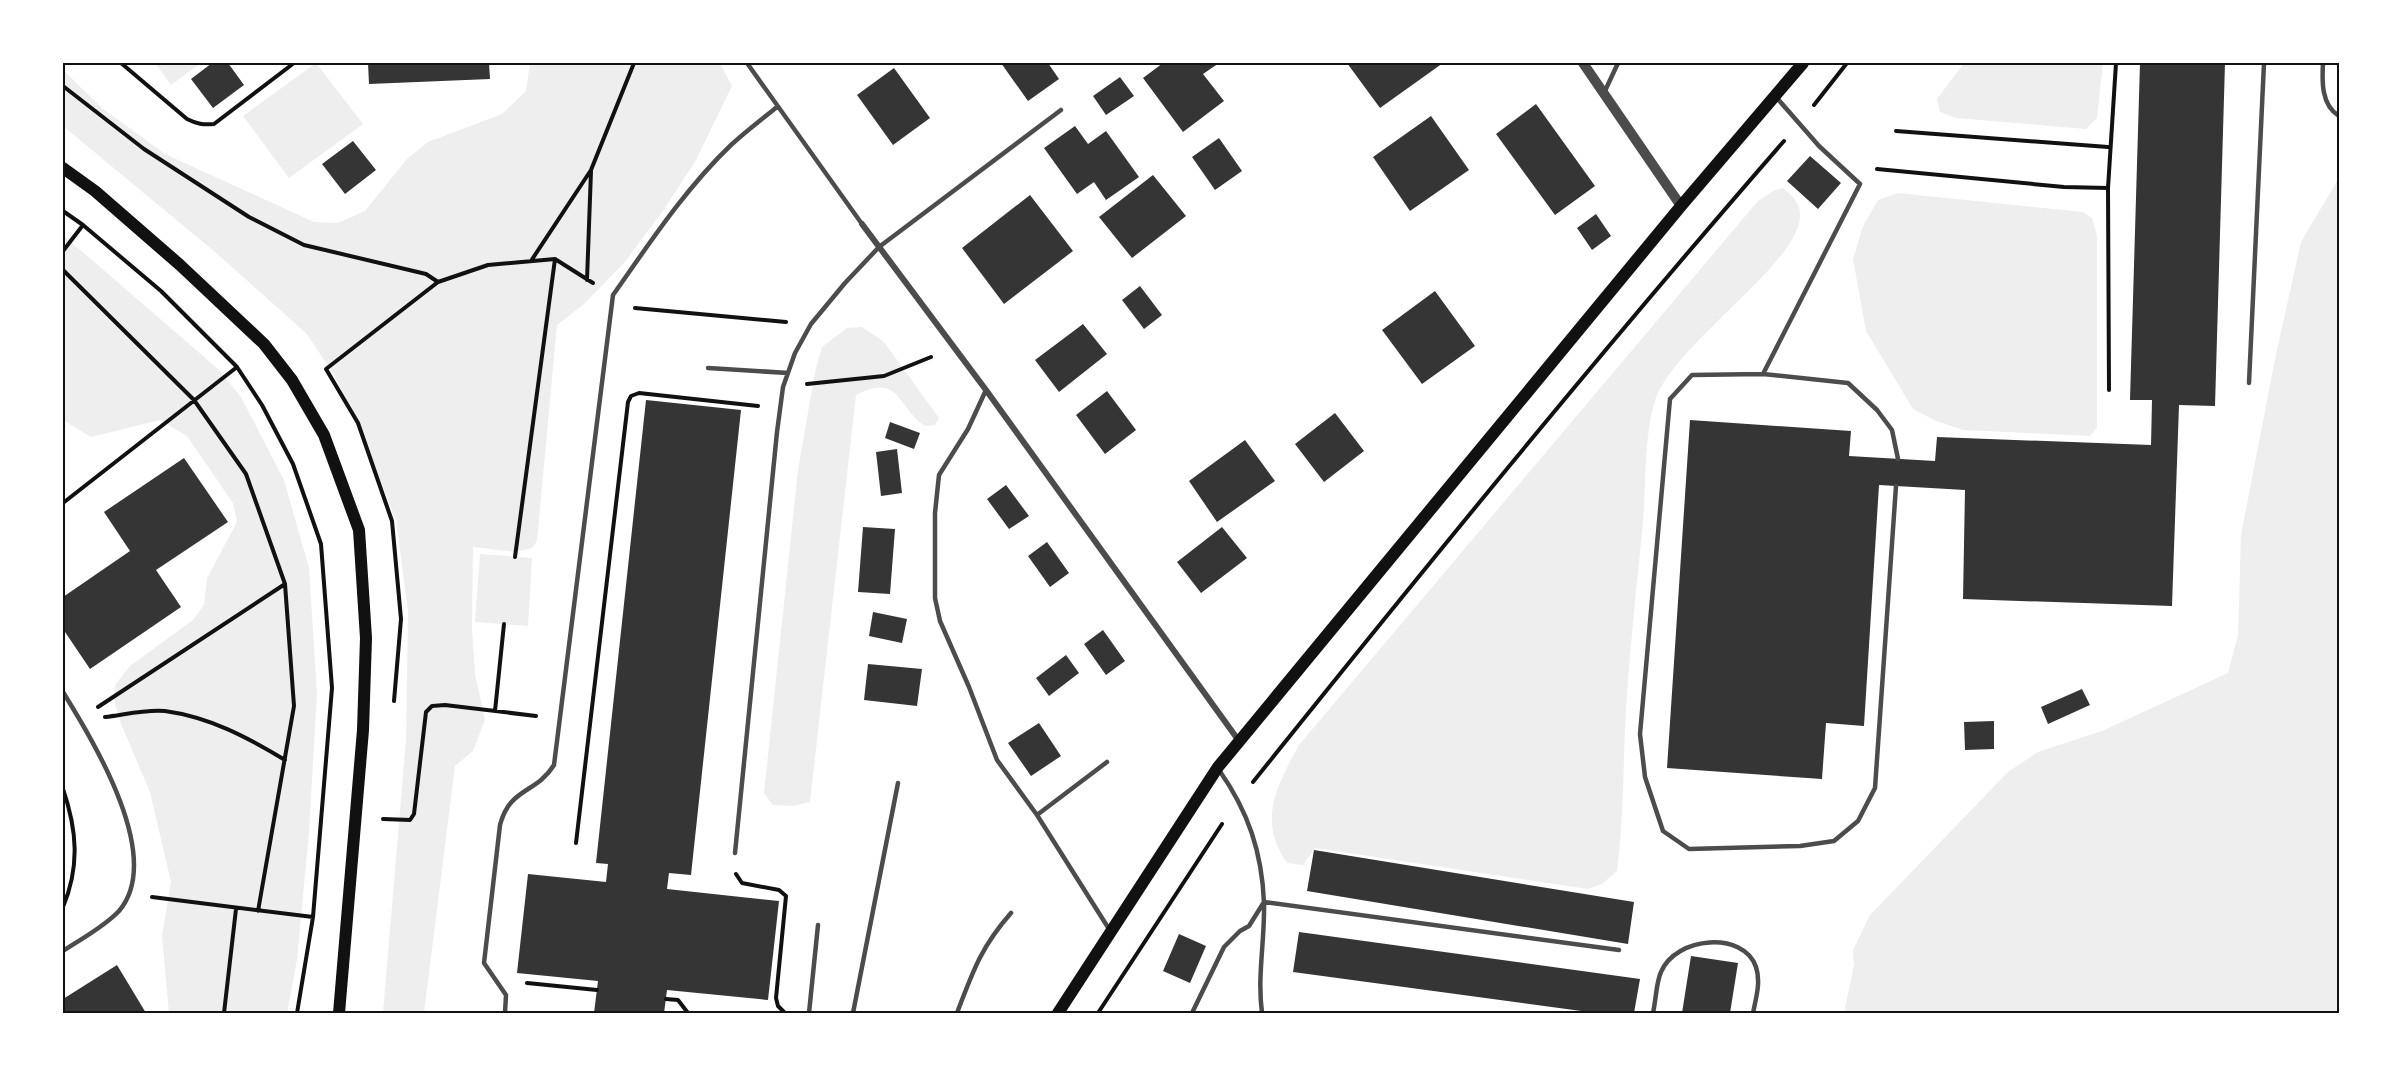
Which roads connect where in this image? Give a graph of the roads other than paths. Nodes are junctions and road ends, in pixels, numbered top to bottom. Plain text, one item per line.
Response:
1 (747, 63) edge
2 (1583, 63) edge
3 (1618, 63) edge
4 (1803, 63) edge
5 (2264, 63) edge
6 (2323, 63) edge
7 (1604, 93) junction
8 (1775, 97) junction
9 (777, 107) junction
10 (1061, 110) dead end
11 (2339, 116) edge
12 (63, 168) edge
13 (1681, 206) junction
14 (862, 224) joint
15 (879, 247) junction
16 (708, 368) dead end
17 (788, 373) junction
18 (1763, 374) junction
19 (2249, 383) dead end
20 (986, 390) junction
21 (1898, 459) dead end
22 (1896, 486) dead end
23 (63, 692) edge
24 (1239, 741) junction
25 (1107, 762) dead end
26 (1218, 767) junction
27 (898, 783) dead end
28 (1037, 815) junction
29 (735, 853) dead end
30 (1264, 902) junction
31 (1011, 913) dead end
32 (818, 925) dead end
33 (1111, 932) junction
34 (1619, 950) dead end
35 (63, 951) edge
36 (339, 1013) edge
37 (505, 1013) edge
38 (809, 1013) edge
39 (853, 1013) edge
40 (957, 1013) edge
41 (1058, 1013) edge
42 (1192, 1013) edge
43 (1262, 1013) edge
44 (1653, 1013) edge
45 (1754, 1013) edge

1 - 9 lane
2 - 7 street
3 - 7 lane
4 - 8 main road
5 - 19 lane
6 - 11 lane
7 - 13 street
8 - 13 main road
8 - 18 lane
9 - 14 lane
9 - 37 lane
10 - 15 lane
12 - 36 main road
13 - 24 main road
14 - 15 street
15 - 17 lane
15 - 20 street
16 - 17 lane
17 - 29 lane
18 - 21 lane
18 - 22 lane
20 - 24 street
20 - 28 lane
23 - 35 lane
24 - 26 main road
25 - 28 lane
26 - 30 lane
26 - 33 main road
27 - 39 lane
28 - 33 lane
30 - 34 lane
30 - 42 lane
30 - 43 lane
31 - 40 lane
32 - 38 lane
33 - 41 main road
44 - 45 lane

